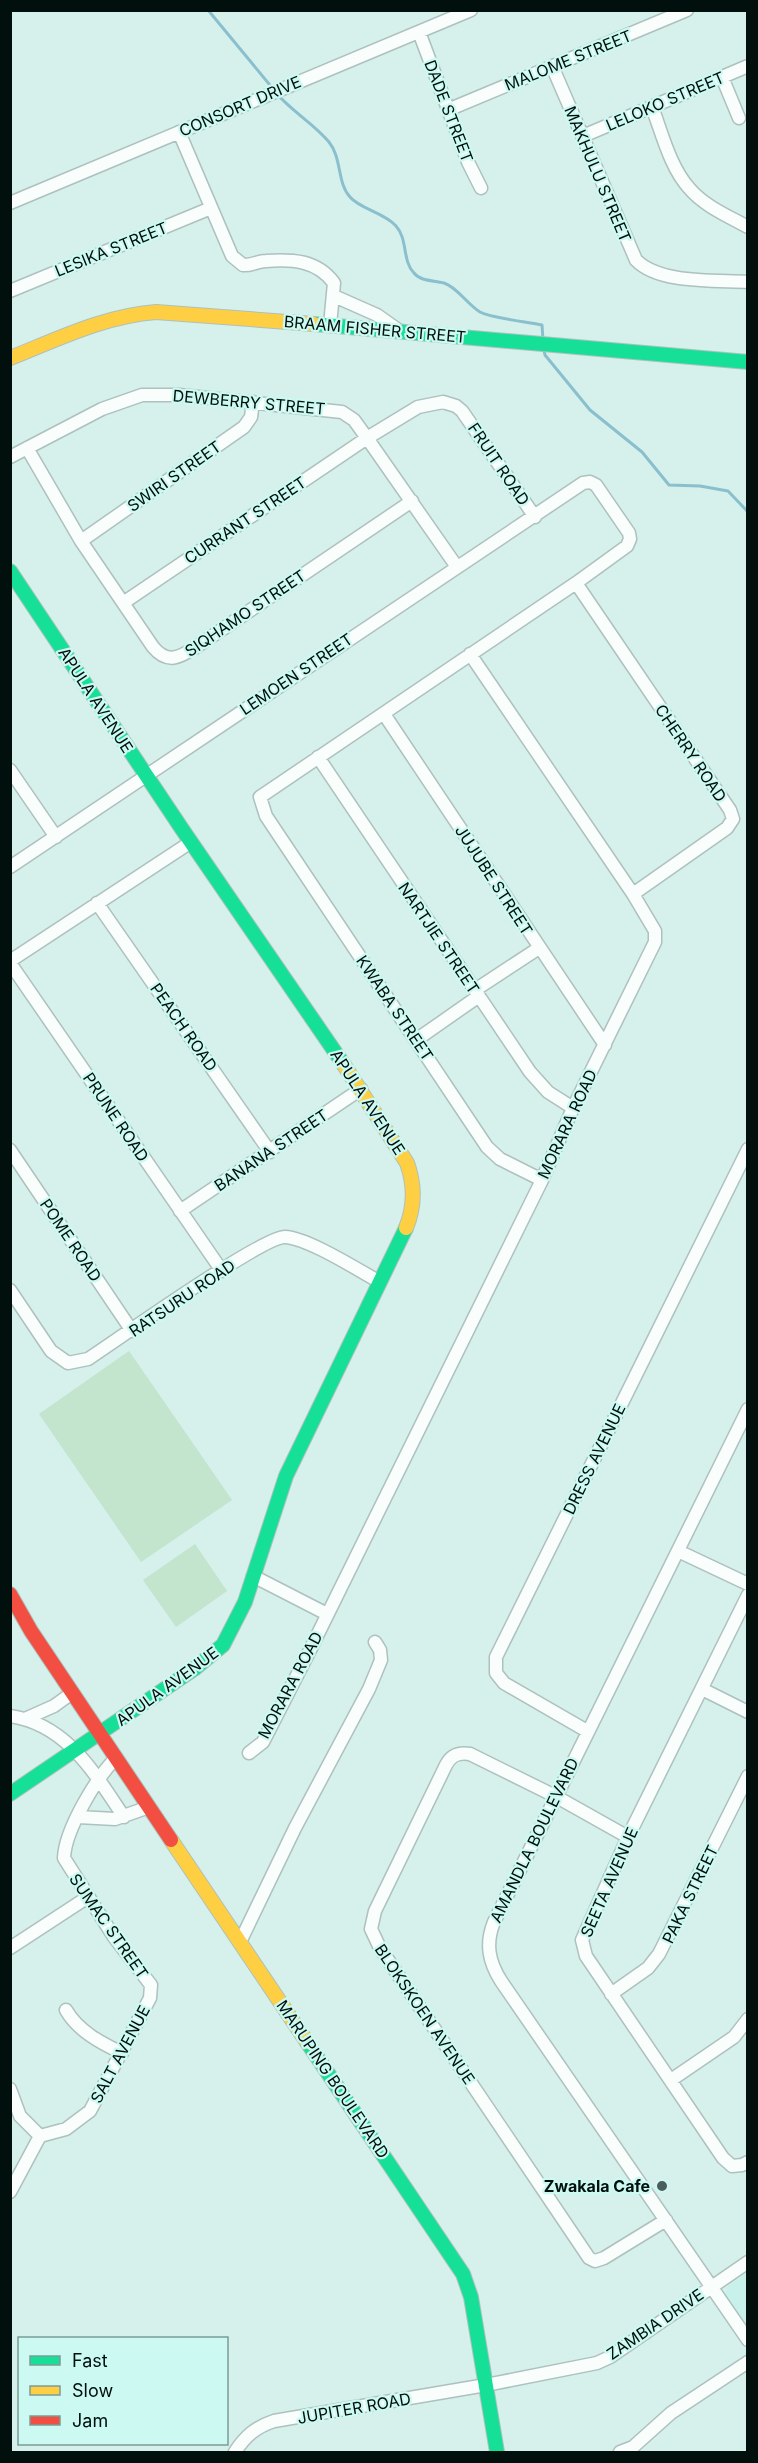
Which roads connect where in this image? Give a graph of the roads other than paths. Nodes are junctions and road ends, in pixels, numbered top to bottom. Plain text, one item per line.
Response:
1 (471, 10) edge
2 (687, 10) edge
3 (419, 32) junction
4 (552, 66) junction
5 (747, 66) edge
6 (722, 77) junction
7 (652, 107) junction
8 (450, 109) junction
9 (739, 118) dead end
10 (179, 132) junction
11 (583, 136) junction
12 (482, 188) dead end
13 (10, 203) edge
14 (211, 208) junction
15 (747, 227) edge
16 (747, 282) edge
17 (10, 291) edge
18 (334, 296) junction
19 (330, 325) junction
20 (401, 332) junction
21 (10, 358) edge
22 (747, 362) edge
23 (253, 402) junction
24 (367, 438) junction
25 (27, 448) junction
26 (10, 456) edge
27 (412, 501) junction
28 (535, 517) junction
29 (81, 541) junction
30 (457, 567) junction
31 (10, 571) edge
32 (576, 583) junction
33 (123, 603) junction
34 (470, 654) junction
35 (384, 714) junction
36 (318, 757) junction
37 (10, 770) edge
38 (146, 775) junction
39 (56, 837) junction
40 (191, 842) junction
41 (10, 867) edge
42 (633, 894) junction
43 (97, 903) junction
44 (539, 948) junction
45 (10, 962) edge
46 (477, 993) junction
47 (416, 1040) junction
48 (605, 1045) junction
49 (361, 1089) junction
50 (573, 1107) junction
51 (747, 1149) edge
52 (10, 1150) edge
53 (270, 1152) junction
54 (542, 1180) junction
55 (180, 1211) junction
56 (222, 1270) junction
57 (380, 1282) junction
58 (10, 1290) edge
59 (132, 1331) junction
60 (747, 1409) edge
61 (678, 1551) junction
62 (253, 1576) junction
63 (747, 1584) edge
64 (10, 1594) edge
65 (747, 1595) edge
66 (327, 1614) junction
67 (375, 1642) dead end
68 (702, 1689) junction
69 (72, 1693) junction
70 (747, 1712) edge
71 (10, 1716) edge
72 (27, 1718) junction
73 (587, 1731) junction
74 (100, 1734) junction
75 (76, 1750) junction
76 (249, 1753) dead end
77 (116, 1758) junction
78 (747, 1776) edge
79 (98, 1778) junction
80 (10, 1794) edge
81 (555, 1796) junction
82 (149, 1807) junction
83 (78, 1817) junction
84 (124, 1817) junction
85 (628, 1837) junction
86 (88, 1897) junction
87 (240, 1942) junction
88 (10, 1948) edge
89 (151, 1985) joint
90 (611, 1994) junction
91 (66, 2010) dead end
92 (747, 2019) edge
93 (122, 2053) junction
94 (670, 2080) junction
95 (10, 2089) edge
96 (40, 2136) junction
97 (747, 2162) edge
98 (10, 2192) edge
99 (666, 2220) junction
100 (747, 2262) edge
101 (712, 2286) junction
102 (747, 2340) edge
103 (747, 2362) edge
104 (486, 2385) junction
105 (635, 2450) edge
106 (236, 2452) edge
107 (496, 2452) edge
108 (620, 2452) edge

1 - 3 street, CONSORT DRIVE
2 - 4 street, MALOME STREET
3 - 8 street, DADE STREET
3 - 10 street, CONSORT DRIVE
4 - 8 street, MALOME STREET
4 - 11 street, MAKHULU STREET
5 - 6 street, LELOKO STREET
6 - 7 street, LELOKO STREET
6 - 9 street
7 - 11 street, LELOKO STREET
7 - 15 street
8 - 12 street, DADE STREET
10 - 13 street, CONSORT DRIVE
10 - 14 street
11 - 16 street, MAKHULU STREET
14 - 17 street, LESIKA STREET
14 - 18 street
18 - 19 street
18 - 20 street
19 - 20 street, BRAAM FISHER STREET
19 - 21 street, BRAAM FISHER STREET
20 - 22 street, BRAAM FISHER STREET
23 - 24 street, DEWBERRY STREET
23 - 25 street, DEWBERRY STREET
23 - 29 street, SWIRI STREET
24 - 27 street, DEWBERRY STREET
24 - 28 street, FRUIT ROAD
24 - 33 street, CURRANT STREET
25 - 26 street, DEWBERRY STREET
25 - 29 street, SIQHAMO STREET
27 - 30 street, DEWBERRY STREET
27 - 33 street, SIQHAMO STREET
28 - 30 street, LEMOEN STREET
28 - 32 street, LEMOEN STREET
29 - 33 street, SIQHAMO STREET
30 - 38 street, LEMOEN STREET
31 - 38 street, APULA AVENUE
32 - 34 street
32 - 42 street, CHERRY ROAD
34 - 35 street
34 - 42 street, MORARA ROAD
35 - 36 street
35 - 44 street, JUJUBE STREET
36 - 46 street, NARTJIE STREET
36 - 47 street, KWABA STREET
37 - 39 street
38 - 39 street, LEMOEN STREET
38 - 40 street, APULA AVENUE
39 - 41 street, LEMOEN STREET
40 - 43 street
40 - 49 street, APULA AVENUE
42 - 48 street, MORARA ROAD
43 - 45 street, PRUNE ROAD
43 - 53 street, PEACH ROAD
44 - 46 street
44 - 48 street, JUJUBE STREET
45 - 55 street, PRUNE ROAD
46 - 47 street
46 - 50 street, NARTJIE STREET
47 - 54 street, KWABA STREET
48 - 50 street, MORARA ROAD
49 - 53 street, BANANA STREET
49 - 57 street, APULA AVENUE
50 - 54 street, MORARA ROAD
51 - 73 street, DRESS AVENUE
52 - 59 street, POME ROAD
53 - 55 street, BANANA STREET
54 - 66 street, MORARA ROAD
55 - 56 street, PRUNE ROAD
56 - 57 street, RATSURU ROAD
56 - 59 street, RATSURU ROAD
57 - 62 street, APULA AVENUE
58 - 59 street, RATSURU ROAD
60 - 61 street, AMANDLA BOULEVARD
61 - 63 street
61 - 73 street, AMANDLA BOULEVARD
62 - 66 street, MORARA ROAD
62 - 74 street, APULA AVENUE
64 - 69 street, MARUPING BOULEVARD
65 - 68 street, SEETA AVENUE
66 - 76 street, MORARA ROAD
67 - 87 street
68 - 70 street
68 - 85 street, SEETA AVENUE
69 - 72 street
69 - 74 street, MARUPING BOULEVARD
71 - 72 street
72 - 75 street
73 - 81 street, AMANDLA BOULEVARD
74 - 75 street, APULA AVENUE
74 - 77 street, MARUPING BOULEVARD
75 - 79 street
75 - 80 street, APULA AVENUE
77 - 79 street
77 - 82 street, MARUPING BOULEVARD
78 - 90 street, PAKA STREET
79 - 83 street
79 - 84 street
81 - 85 street, BLOKSKOEN AVENUE
81 - 99 street, AMANDLA BOULEVARD
81 - 99 street, BLOKSKOEN AVENUE
82 - 84 street
82 - 87 street, MARUPING BOULEVARD
83 - 84 street
83 - 86 street, SUMAC STREET
85 - 90 street, SEETA AVENUE
86 - 88 street
86 - 89 street, SUMAC STREET
87 - 104 street, MARUPING BOULEVARD
89 - 93 street, SALT AVENUE
90 - 94 street, SEETA AVENUE
91 - 93 street
92 - 94 street
93 - 96 street, SALT AVENUE
94 - 97 street, SEETA AVENUE
95 - 96 street
96 - 98 street
99 - 101 street, AMANDLA BOULEVARD
100 - 101 street, ZAMBIA DRIVE
101 - 102 street, AMANDLA BOULEVARD
101 - 104 street, ZAMBIA DRIVE
103 - 105 street
104 - 106 street, JUPITER ROAD
104 - 107 street, MARUPING BOULEVARD
105 - 108 street

